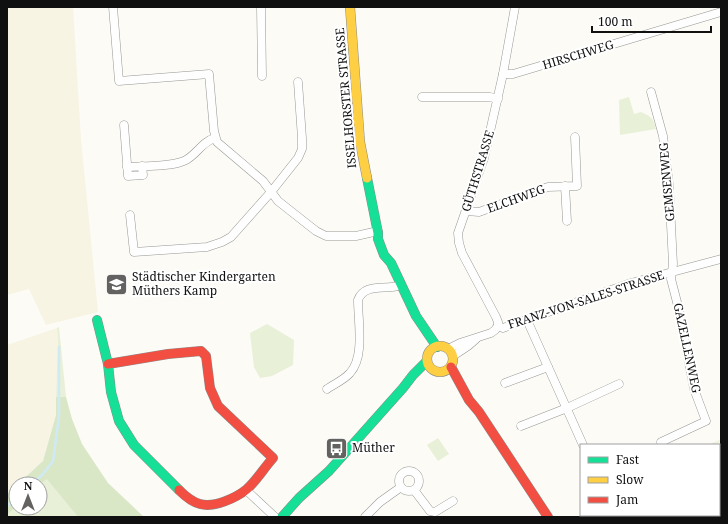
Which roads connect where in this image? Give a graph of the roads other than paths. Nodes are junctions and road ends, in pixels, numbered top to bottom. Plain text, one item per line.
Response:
1 (113, 7) edge
2 (261, 7) edge
3 (350, 7) edge
4 (515, 7) edge
5 (721, 12) edge
6 (503, 74) junction
7 (262, 76) dead end
8 (298, 82) dead end
9 (651, 92) dead end
10 (422, 97) dead end
11 (498, 98) junction
12 (124, 125) dead end
13 (575, 137) dead end
14 (215, 138) junction
15 (565, 186) junction
16 (271, 192) junction
17 (466, 211) junction
18 (130, 215) dead end
19 (567, 221) dead end
20 (378, 232) junction
21 (721, 259) edge
22 (671, 272) junction
23 (401, 285) junction
24 (98, 320) dead end
25 (527, 320) junction
26 (498, 326) junction
27 (433, 349) junction
28 (451, 352) junction
29 (108, 364) junction
30 (429, 365) junction
31 (548, 367) junction
32 (447, 370) junction
33 (504, 383) dead end
34 (619, 384) dead end
35 (327, 389) dead end
36 (567, 408) junction
37 (521, 426) dead end
38 (661, 442) dead end
39 (583, 444) edge
40 (329, 471) junction
41 (401, 487) junction
42 (246, 490) junction
43 (414, 490) junction
44 (453, 501) dead end
45 (276, 517) edge
46 (282, 517) edge
47 (292, 517) edge
48 (365, 517) edge
49 (548, 517) edge

1 - 14 street
2 - 7 street
3 - 20 street, ISSELHORSTER STRASSE
4 - 6 street, GÜTHSTRASSE
5 - 6 street, HIRSCHWEG
6 - 11 street, GÜTHSTRASSE
8 - 16 street
9 - 22 street, GEMSENWEG
10 - 11 street
11 - 17 street, GÜTHSTRASSE
12 - 14 street
13 - 15 street, ELCHWEG
14 - 16 street
15 - 17 street, ELCHWEG
15 - 19 street
16 - 18 street
16 - 20 street
17 - 26 street, GÜTHSTRASSE
20 - 23 street, ISSELHORSTER STRASSE
21 - 22 street, FRANZ-VON-SALES-STRASSE
22 - 25 street, FRANZ-VON-SALES-STRASSE
22 - 38 street, GAZELLENWEG
23 - 27 street, ISSELHORSTER STRASSE
23 - 35 street
24 - 29 street
25 - 26 street, FRANZ-VON-SALES-STRASSE
25 - 31 street
26 - 28 street, FRANZ-VON-SALES-STRASSE
27 - 28 street
27 - 30 street
28 - 32 street
29 - 42 street
29 - 42 street
30 - 32 street
30 - 40 street
31 - 33 street
31 - 36 street
32 - 49 street
34 - 36 street
36 - 37 street
36 - 39 street
40 - 46 street
40 - 47 street
41 - 43 street
41 - 43 street
41 - 48 street
42 - 45 street
43 - 44 street

